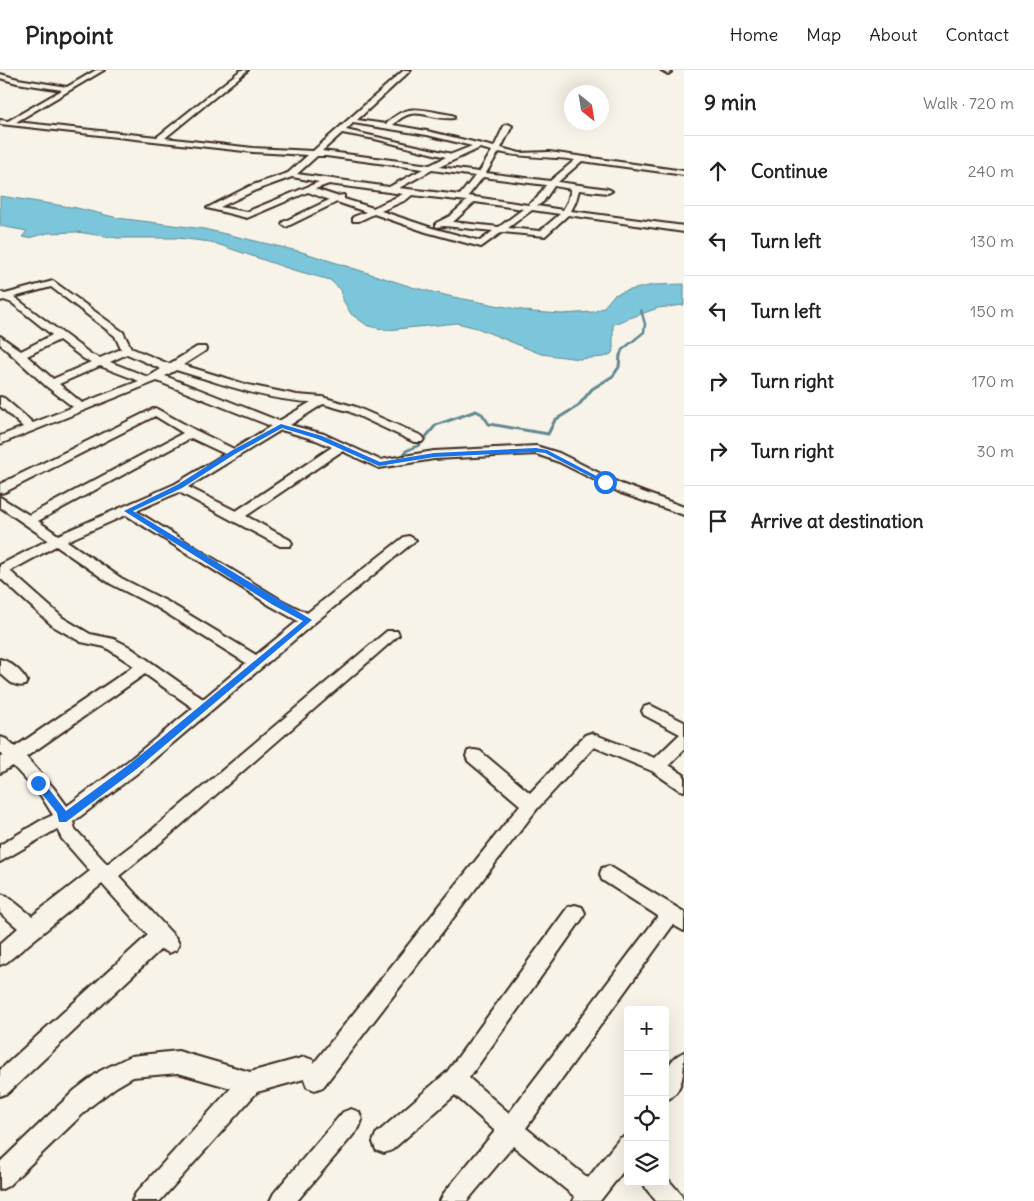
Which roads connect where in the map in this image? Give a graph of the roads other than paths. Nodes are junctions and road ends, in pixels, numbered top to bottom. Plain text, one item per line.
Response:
1 (101, 70) edge
2 (245, 70) edge
3 (408, 70) edge
4 (0, 76) edge
5 (69, 89) junction
6 (452, 117) dead end
7 (352, 121) junction
8 (0, 122) edge
9 (9, 123) junction
10 (388, 126) junction
11 (508, 126) dead end
12 (340, 131) junction
13 (427, 133) junction
14 (158, 140) junction
15 (403, 144) junction
16 (481, 145) junction
17 (496, 149) junction
18 (314, 154) junction
19 (453, 156) junction
20 (368, 159) junction
21 (579, 160) junction
22 (430, 168) junction
23 (684, 173) edge
24 (291, 175) junction
25 (481, 176) junction
26 (326, 182) junction
27 (552, 183) junction
28 (359, 186) junction
29 (575, 187) junction
30 (392, 189) junction
31 (309, 190) junction
32 (608, 191) dead end
33 (410, 192) junction
34 (462, 198) junction
35 (336, 200) junction
36 (474, 200) junction
37 (531, 207) junction
38 (373, 212) junction
39 (566, 212) junction
40 (356, 219) dead end
41 (286, 224) dead end
42 (442, 224) junction
43 (683, 228) edge
44 (429, 230) junction
45 (503, 230) junction
46 (1, 296) edge
47 (58, 336) junction
48 (0, 339) edge
49 (201, 349) dead end
50 (126, 350) junction
51 (21, 356) junction
52 (101, 361) junction
53 (174, 368) junction
54 (153, 379) junction
55 (50, 384) junction
56 (0, 400) edge
57 (322, 400) junction
58 (80, 407) junction
59 (281, 426) junction
60 (32, 428) junction
61 (190, 432) junction
62 (418, 439) dead end
63 (0, 440) edge
64 (340, 446) junction
65 (233, 453) junction
66 (179, 487) junction
67 (0, 489) edge
68 (0, 501) edge
69 (128, 511) junction
70 (684, 511) edge
71 (237, 516) junction
72 (29, 520) junction
73 (409, 540) dead end
74 (56, 541) junction
75 (285, 543) dead end
76 (0, 571) edge
77 (308, 620) junction
78 (392, 635) dead end
79 (257, 663) junction
80 (0, 664) edge
81 (144, 667) junction
82 (18, 680) dead end
83 (202, 707) junction
84 (650, 711) dead end
85 (684, 728) edge
86 (684, 739) edge
87 (0, 743) edge
88 (474, 756) dead end
89 (7, 761) edge
90 (658, 766) junction
91 (684, 784) edge
92 (531, 804) junction
93 (62, 819) junction
94 (0, 854) edge
95 (104, 874) junction
96 (609, 874) dead end
97 (0, 902) edge
98 (575, 913) dead end
99 (677, 917) edge
100 (32, 928) junction
101 (0, 956) edge
102 (684, 1063) edge
103 (455, 1080) junction
104 (250, 1083) junction
105 (669, 1084) edge
106 (0, 1085) edge
107 (351, 1120) dead end
108 (511, 1130) junction
109 (384, 1142) dead end
110 (624, 1154) edge
111 (0, 1178) edge
112 (658, 1186) edge
113 (587, 1198) edge
114 (144, 1201) edge
115 (282, 1201) edge
116 (452, 1201) edge
117 (672, 1201) edge

1 - 5 street
2 - 14 street
3 - 7 street
4 - 5 street
5 - 9 street
6 - 10 street
7 - 10 street
7 - 12 street
8 - 9 street
9 - 14 street
10 - 13 street
11 - 17 street
12 - 15 street
12 - 18 street
13 - 15 street
13 - 16 street
14 - 18 street
15 - 19 street
15 - 20 street
16 - 17 street
16 - 19 street
17 - 21 street
17 - 25 street
18 - 20 street
18 - 24 street
19 - 22 street
20 - 22 street
21 - 23 street
21 - 27 street
22 - 25 street
22 - 30 street
24 - 26 street
24 - 31 street
25 - 27 street
25 - 34 street
26 - 28 street
26 - 31 street
27 - 29 street
27 - 37 street
28 - 30 street
28 - 35 street
29 - 32 street
29 - 39 street
30 - 33 street
31 - 35 street
33 - 34 street
33 - 38 street
34 - 36 street
35 - 38 street
35 - 41 street
36 - 37 street
36 - 42 street
37 - 39 street
37 - 45 street
38 - 40 street
38 - 44 street
39 - 43 street
39 - 45 street
42 - 44 street
42 - 45 street
44 - 45 street
46 - 47 street
46 - 50 street
47 - 51 street
47 - 52 street
48 - 51 street
49 - 53 street
50 - 52 street
50 - 53 street
51 - 55 street
52 - 54 street
52 - 55 street
53 - 54 street
53 - 57 street
54 - 58 street
54 - 59 street
55 - 58 street
56 - 60 street
57 - 59 street
57 - 62 street
58 - 60 street
59 - 64 street
59 - 65 street
60 - 63 street
61 - 65 street
61 - 67 street
61 - 72 street
64 - 70 street
64 - 71 street
65 - 66 street
66 - 69 street
66 - 71 street
68 - 72 street
69 - 74 street
69 - 77 street
71 - 75 street
72 - 74 street
73 - 77 street
74 - 76 street
74 - 79 street
76 - 81 street
77 - 79 street
78 - 95 street
79 - 83 street
80 - 82 street
81 - 83 street
81 - 89 street
83 - 93 street
84 - 85 street
86 - 90 street
87 - 89 street
88 - 92 street
89 - 93 street
90 - 91 street
90 - 92 street
92 - 104 street
93 - 94 street
93 - 95 street
95 - 100 street
95 - 106 street
96 - 99 street
97 - 100 street
98 - 103 street
99 - 108 street
100 - 101 street
102 - 105 street
103 - 108 street
103 - 109 street
104 - 111 street
104 - 114 street
107 - 115 street
108 - 113 street
108 - 116 street
110 - 113 street
112 - 117 street

